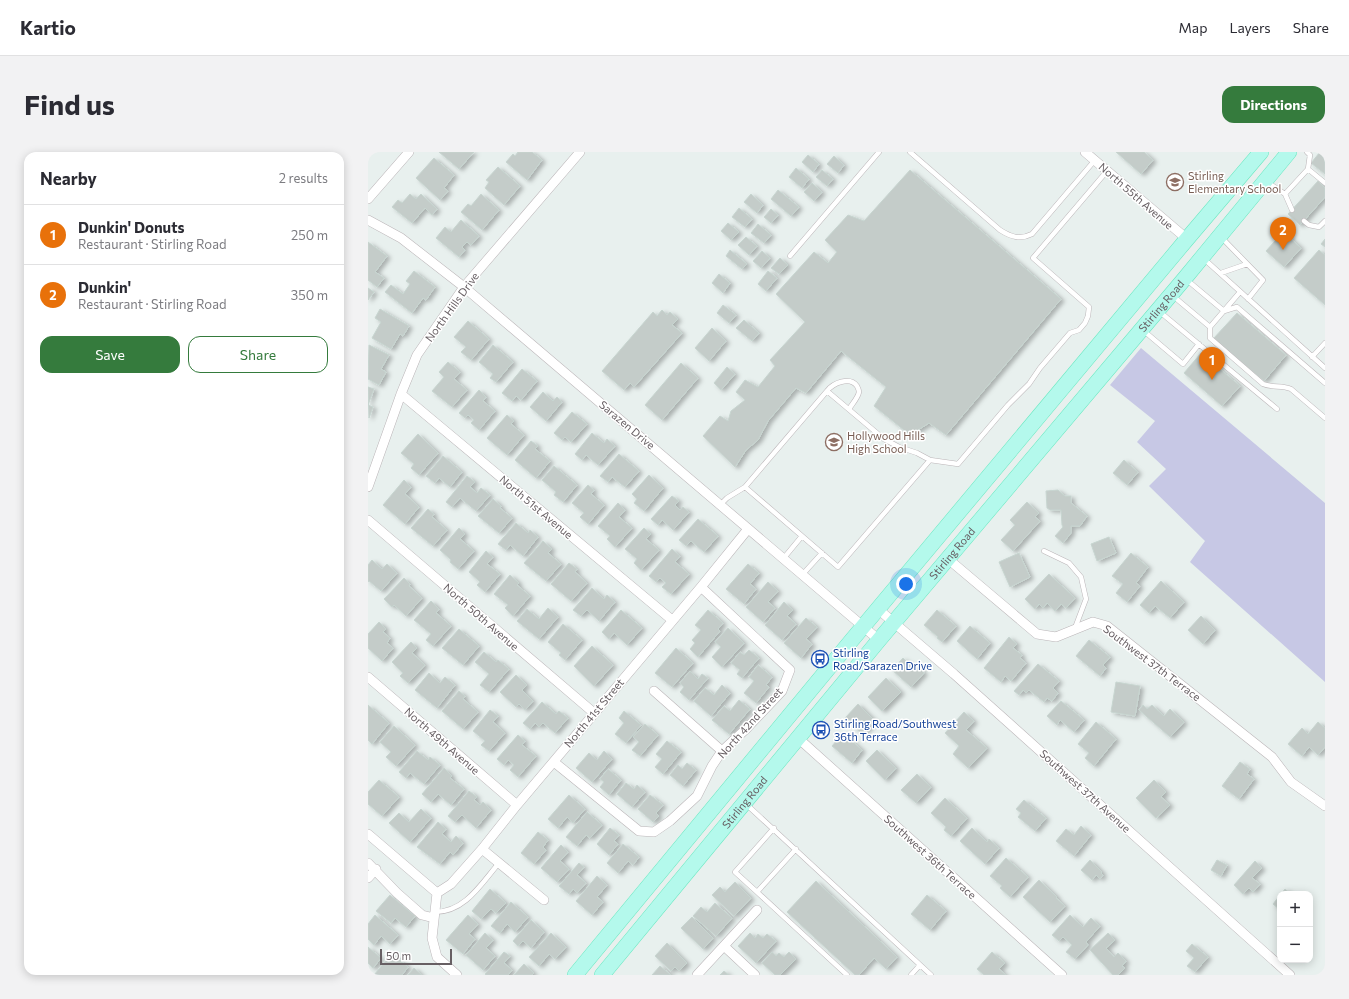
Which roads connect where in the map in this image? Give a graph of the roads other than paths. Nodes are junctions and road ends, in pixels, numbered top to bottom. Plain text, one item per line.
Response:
1 (409, 152) edge
2 (580, 152) edge
3 (880, 152) edge
4 (910, 152) edge
5 (1085, 152) edge
6 (1261, 152) edge
7 (1290, 152) edge
8 (1307, 152) edge
9 (1095, 160) junction
10 (1308, 169) junction
11 (1108, 171) junction
12 (1265, 181) junction
13 (1325, 183) edge
14 (1285, 194) junction
15 (368, 199) edge
16 (1292, 210) dead end
17 (368, 220) edge
18 (1304, 221) dead end
19 (1325, 221) edge
20 (1220, 236) junction
21 (1187, 239) junction
22 (790, 256) dead end
23 (1202, 257) junction
24 (1248, 264) junction
25 (1221, 273) junction
26 (1185, 278) junction
27 (464, 287) junction
28 (1240, 292) junction
29 (1171, 294) junction
30 (1248, 299) junction
31 (1158, 310) junction
32 (1224, 311) junction
33 (1210, 327) junction
34 (1141, 329) junction
35 (1325, 343) edge
36 (1199, 344) junction
37 (1312, 357) junction
38 (1325, 368) edge
39 (1325, 383) edge
40 (828, 391) junction
41 (401, 394) junction
42 (849, 408) junction
43 (1277, 409) dead end
44 (1325, 418) edge
45 (930, 460) junction
46 (368, 487) edge
47 (745, 487) junction
48 (720, 505) junction
49 (368, 520) edge
50 (748, 529) junction
51 (802, 536) junction
52 (1044, 551) dead end
53 (822, 553) junction
54 (947, 558) junction
55 (783, 559) junction
56 (802, 575) junction
57 (702, 587) junction
58 (878, 609) junction
59 (672, 620) junction
60 (894, 622) junction
61 (864, 626) junction
62 (1075, 629) junction
63 (879, 640) junction
64 (368, 677) edge
65 (654, 691) dead end
66 (594, 713) junction
67 (798, 738) junction
68 (722, 751) junction
69 (554, 762) junction
70 (745, 803) junction
71 (517, 805) junction
72 (1325, 806) edge
73 (774, 828) junction
74 (368, 834) edge
75 (482, 849) junction
76 (796, 849) junction
77 (368, 863) edge
78 (499, 863) junction
79 (376, 870) junction
80 (368, 878) edge
81 (757, 892) junction
82 (437, 893) junction
83 (544, 900) dead end
84 (757, 910) dead end
85 (434, 915) junction
86 (724, 946) junction
87 (920, 965) junction
88 (457, 975) edge
89 (575, 975) edge
90 (602, 975) edge
91 (697, 975) edge
92 (755, 975) edge
93 (847, 975) edge
94 (910, 975) edge
95 (931, 975) edge
96 (1062, 975) edge
97 (1290, 975) edge

1 - 15 street
2 - 27 street, North Hills Drive
3 - 22 lane
4 - 9 lane
5 - 9 street, North 55th Avenue
6 - 21 main road, Stirling Road
7 - 12 main road, Stirling Road
8 - 10 lane
9 - 11 street, North 55th Avenue
10 - 13 lane
10 - 14 lane
11 - 21 street, North 55th Avenue
11 - 45 lane
12 - 14 lane
12 - 20 main road, Stirling Road
14 - 16 lane
17 - 27 street, Sarazen Drive
18 - 19 lane
20 - 23 main road, Stirling Road
20 - 24 lane
21 - 26 main road
21 - 58 main road, Stirling Road
23 - 25 lane
23 - 26 main road, Stirling Road
24 - 25 lane
24 - 30 lane
25 - 28 lane
26 - 29 main road, Stirling Road
26 - 32 lane
27 - 41 street, North Hills Drive
27 - 48 street, Sarazen Drive
28 - 30 lane
28 - 32 lane
29 - 31 main road, Stirling Road
29 - 33 lane
30 - 37 lane
31 - 34 main road, Stirling Road
31 - 36 lane
32 - 33 lane
32 - 39 lane
33 - 44 lane
34 - 36 lane
34 - 54 main road, Stirling Road
35 - 37 lane
36 - 43 lane
37 - 38 lane
40 - 42 lane
40 - 42 lane
40 - 47 lane
41 - 46 street, North Hills Drive
41 - 59 street, North 51st Avenue
42 - 45 lane
45 - 53 lane
47 - 48 lane
47 - 51 lane
48 - 50 street, Sarazen Drive
49 - 66 street, North 50th Avenue
50 - 55 street, Sarazen Drive
50 - 57 street, North 41st Street
51 - 53 lane
51 - 55 lane
52 - 62 lane
53 - 56 lane
54 - 60 main road, Stirling Road
54 - 62 street, Southwest 37th Terrace
55 - 56 street, Sarazen Drive
56 - 61 street, Sarazen Drive
57 - 59 street, North 41st Street
57 - 68 street, North 42nd Street
58 - 60 street, Southwest 37th Avenue
58 - 61 main road, Stirling Road
59 - 66 street, North 41st Street
60 - 63 main road, Stirling Road
60 - 97 street, Southwest 37th Avenue
61 - 63 street, Sarazen Drive
61 - 89 main road, Stirling Road
62 - 72 street, Southwest 37th Terrace
63 - 67 main road, Stirling Road
64 - 71 street, North 49th Avenue
65 - 68 street
66 - 69 street, North 41st Street
67 - 70 main road, Stirling Road
67 - 96 street, Southwest 36th Terrace
68 - 69 street, North 42nd Street
69 - 71 street, North 41st Street
70 - 73 lane
70 - 90 main road, Stirling Road
71 - 75 street, North 41st Street
73 - 76 lane
73 - 81 lane
74 - 82 street
75 - 78 street
75 - 82 street, North 41st Street
76 - 81 lane
76 - 87 lane
77 - 79 street
78 - 83 street
78 - 85 lane
79 - 80 street
79 - 85 street
81 - 93 lane
82 - 85 street
84 - 86 street
85 - 88 street
86 - 91 street
86 - 92 street
87 - 94 lane
87 - 95 lane

